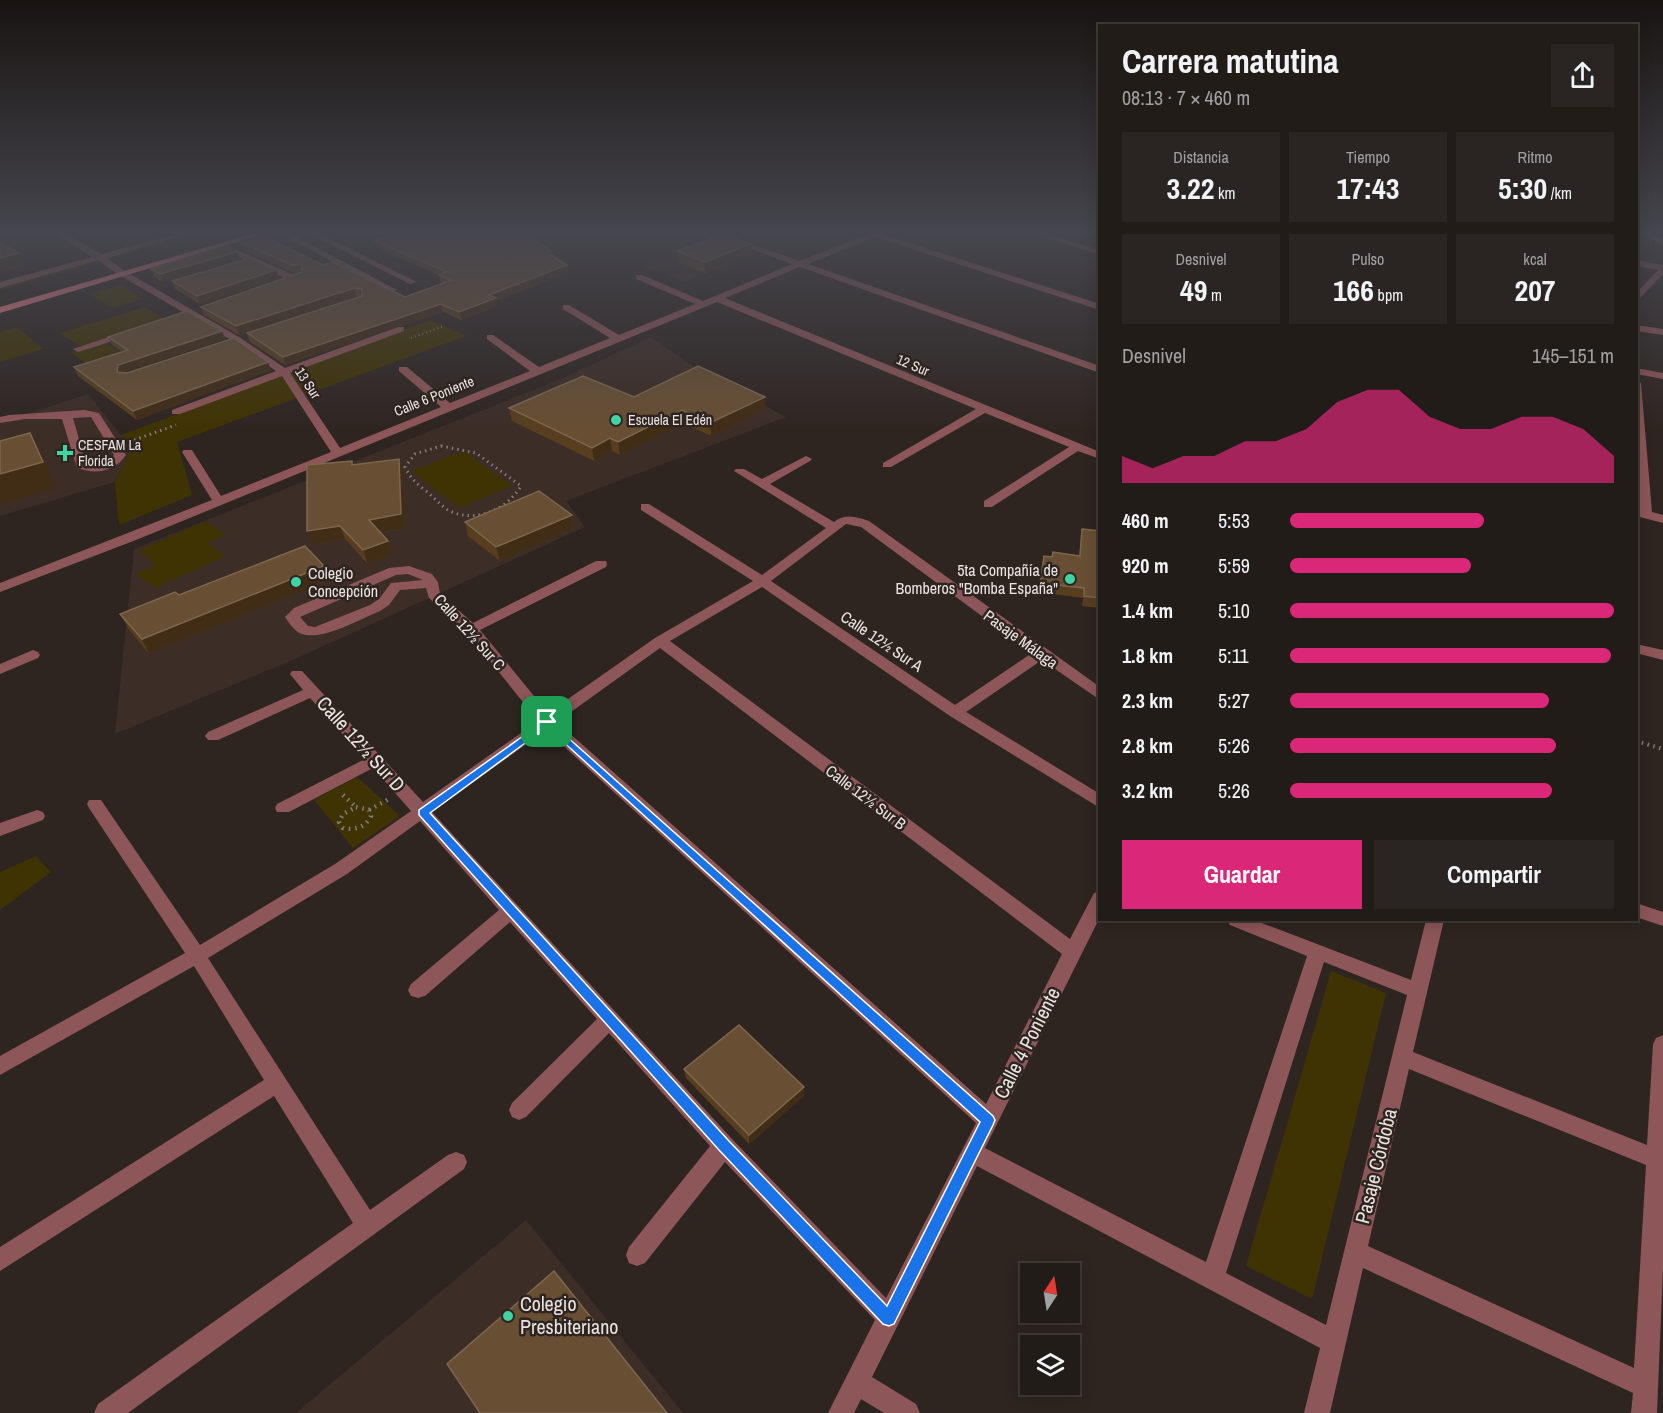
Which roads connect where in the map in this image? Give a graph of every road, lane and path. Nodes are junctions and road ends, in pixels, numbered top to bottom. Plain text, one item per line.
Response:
1 (34, 298) edge
2 (166, 298) edge
3 (689, 298) edge
4 (716, 298) joint
5 (894, 298) edge
6 (1073, 298) edge
7 (701, 303) junction
8 (1098, 306) edge
9 (566, 307) dead end
10 (0, 310) edge
11 (203, 310) edge
12 (192, 314) junction
13 (181, 317) edge
14 (401, 328) edge
15 (1638, 328) edge
16 (135, 331) edge
17 (1663, 332) edge
18 (247, 336) edge
19 (490, 337) dead end
20 (617, 338) junction
21 (236, 339) junction
22 (225, 343) edge
23 (78, 349) dead end
24 (403, 369) dead end
25 (1098, 369) edge
26 (536, 370) junction
27 (1638, 371) edge
28 (284, 372) junction
29 (1663, 376) edge
30 (447, 406) junction
31 (984, 409) junction
32 (176, 412) dead end
33 (65, 416) junction
34 (1638, 416) edge
35 (0, 420) edge
36 (1077, 447) junction
37 (188, 452) dead end
38 (337, 452) junction
39 (1098, 455) edge
40 (806, 459) dead end
41 (887, 465) dead end
42 (405, 467) junction
43 (394, 468) edge
44 (740, 471) dead end
45 (761, 484) junction
46 (219, 501) junction
47 (988, 504) dead end
48 (645, 507) dead end
49 (1641, 514) edge
50 (1663, 519) edge
51 (834, 527) junction
52 (601, 564) dead end
53 (762, 581) junction
54 (0, 588) edge
55 (432, 589) junction
56 (472, 628) junction
57 (660, 641) junction
58 (1638, 649) edge
59 (1040, 654) junction
60 (33, 655) dead end
61 (1663, 655) edge
62 (0, 669) edge
63 (297, 674) dead end
64 (313, 691) junction
65 (1098, 694) edge
66 (955, 712) junction
67 (547, 722) junction
68 (213, 736) dead end
69 (1638, 742) edge
70 (1663, 749) edge
71 (376, 760) junction
72 (1098, 801) edge
73 (95, 804) dead end
74 (283, 808) dead end
75 (423, 812) junction
76 (37, 816) dead end
77 (0, 830) edge
78 (352, 830) joint
79 (1098, 902) edge
80 (511, 910) junction
81 (1638, 911) edge
82 (1663, 919) edge
83 (1239, 921) edge
84 (1435, 921) edge
85 (1073, 952) junction
86 (1318, 952) junction
87 (197, 956) junction
88 (418, 990) dead end
89 (1418, 991) junction
90 (610, 1019) junction
91 (1663, 1044) edge
92 (1402, 1057) junction
93 (0, 1066) edge
94 (277, 1083) junction
95 (519, 1110) dead end
96 (988, 1120) junction
97 (724, 1146) junction
98 (972, 1152) junction
99 (1657, 1160) junction
100 (456, 1162) dead end
101 (367, 1225) junction
102 (1355, 1252) junction
103 (637, 1255) dead end
104 (0, 1260) edge
105 (1212, 1280) junction
106 (889, 1318) junction
107 (1334, 1342) junction
108 (857, 1382) junction
109 (1646, 1386) junction
110 (107, 1413) edge
111 (841, 1413) edge
112 (907, 1413) edge
113 (1317, 1413) edge
114 (1644, 1413) edge

1 - 10 main road
2 - 12 street, 13 Sur
3 - 7 street
4 - 7 street, Calle 6 Poniente
4 - 31 street, 12 Sur
5 - 25 street
6 - 8 street
7 - 20 street, Calle 6 Poniente
9 - 20 street
11 - 12 street
12 - 13 street
12 - 21 street, 13 Sur
14 - 28 street
15 - 17 street
16 - 23 street
18 - 21 street
19 - 26 street
20 - 26 street, Calle 6 Poniente
21 - 22 street
21 - 28 street, 13 Sur
24 - 30 street
26 - 30 street, Calle 6 Poniente
27 - 29 street
28 - 32 street
28 - 38 street, 13 Sur
30 - 38 street, Calle 6 Poniente
31 - 36 street, 12 Sur
31 - 41 street
33 - 33 street
33 - 35 street
34 - 49 street
36 - 39 street, 12 Sur
36 - 47 street
37 - 46 street
38 - 46 street, Calle 6 Poniente
40 - 45 street
42 - 42 path
42 - 43 path
44 - 45 street
45 - 51 street
46 - 54 street, Calle 6 Poniente
48 - 53 street, Calle 12½ Sur A
49 - 50 street
51 - 53 street
51 - 59 street, Pasaje Málaga
52 - 56 street
53 - 57 street
53 - 66 street, Calle 12½ Sur A
55 - 55 street, Calle 12½ Sur C
55 - 56 street, Calle 12½ Sur C
56 - 67 street, Calle 12½ Sur C
57 - 67 street
57 - 85 street, Calle 12½ Sur B
58 - 61 street
59 - 65 street, Pasaje Málaga
59 - 66 street
60 - 62 street
63 - 64 street, Calle 12½ Sur D
64 - 68 street
64 - 71 street, Calle 12½ Sur D
66 - 72 street, Calle 12½ Sur A
67 - 75 street
67 - 96 street, Calle 12½ Sur C
69 - 70 path
71 - 74 street
71 - 75 street, Calle 12½ Sur D
73 - 87 street
75 - 80 street, Calle 12½ Sur D
75 - 87 street
76 - 77 street
78 - 78 path
79 - 85 street, Calle 4 Poniente
80 - 88 street
80 - 90 street, Calle 12½ Sur D
81 - 82 street
83 - 86 street
84 - 89 street, Pasaje Córdoba
85 - 96 street, Calle 4 Poniente
86 - 89 street
86 - 105 street
87 - 93 street
87 - 94 street
89 - 92 street, Pasaje Córdoba
90 - 95 street
90 - 97 street, Calle 12½ Sur D
91 - 99 street
92 - 99 street
92 - 102 street, Pasaje Córdoba
94 - 101 street
94 - 104 street
96 - 98 street, Calle 4 Poniente
97 - 103 street
97 - 106 street, Calle 12½ Sur D
98 - 105 street
98 - 106 street, Calle 4 Poniente
99 - 109 street
100 - 101 street
101 - 110 street
102 - 107 street, Pasaje Córdoba
102 - 109 street
105 - 107 street
106 - 108 street, Calle 4 Poniente
107 - 113 street, Pasaje Córdoba
108 - 111 street, Calle 4 Poniente
108 - 112 street
109 - 114 street

